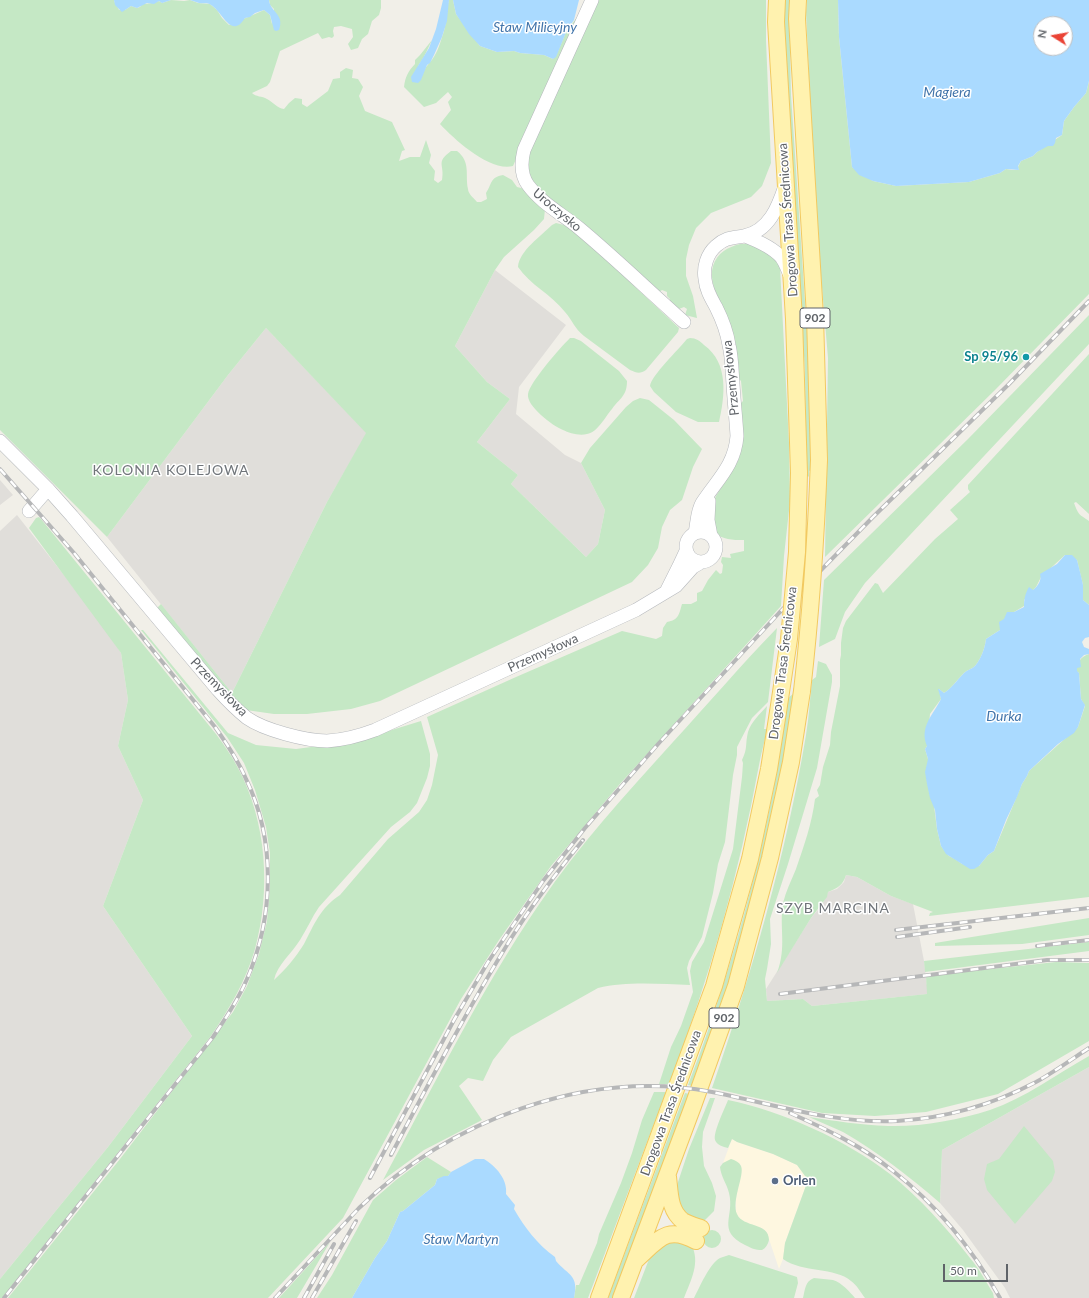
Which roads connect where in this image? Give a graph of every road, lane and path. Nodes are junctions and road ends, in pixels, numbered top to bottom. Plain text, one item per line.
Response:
1 (592, 0) edge
2 (777, 0) edge
3 (798, 0) edge
4 (786, 185) junction
5 (745, 236) junction
6 (792, 279) junction
7 (684, 322) dead end
8 (0, 441) edge
9 (48, 489) junction
10 (710, 494) junction
11 (29, 511) dead end
12 (695, 533) junction
13 (711, 536) junction
14 (686, 551) junction
15 (700, 563) junction
16 (666, 592) junction
17 (668, 1174) junction
18 (635, 1261) junction
19 (598, 1298) edge
20 (621, 1298) edge

1 - 7 street, Uroczysko
2 - 4 main road, Drogowa Trasa Średnicowa / 902
3 - 17 main road, Drogowa Trasa Średnicowa / 902, bridge
4 - 5 street
4 - 6 main road, Drogowa Trasa Średnicowa / 902
5 - 6 street
5 - 10 street, Przemysłowa
6 - 19 main road, Drogowa Trasa Średnicowa / 902, bridge
8 - 9 street, Przemysłowa
9 - 11 street
9 - 16 street, Przemysłowa
10 - 12 street, Przemysłowa
10 - 13 street, Przemysłowa
12 - 13 street
12 - 14 street
13 - 15 street
14 - 15 street
14 - 16 street, Przemysłowa
15 - 16 street, Przemysłowa
17 - 18 main road, Drogowa Trasa Średnicowa / 902
17 - 18 main road
18 - 20 main road, Drogowa Trasa Średnicowa / 902

